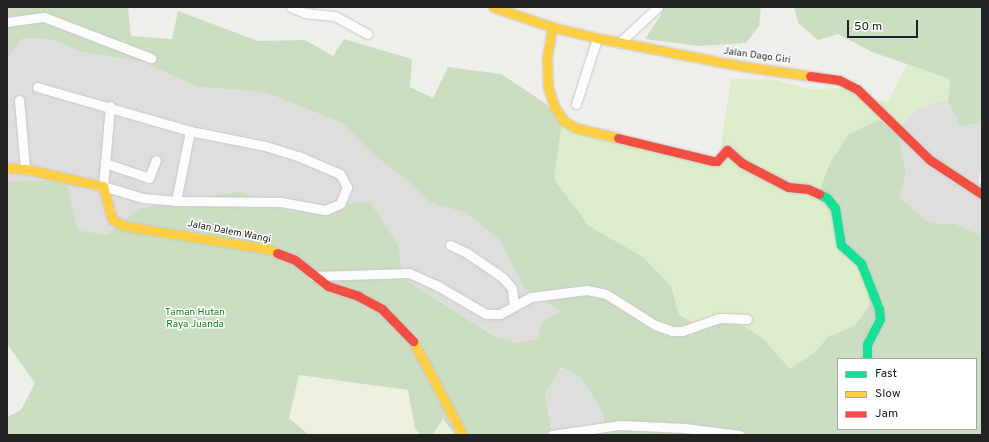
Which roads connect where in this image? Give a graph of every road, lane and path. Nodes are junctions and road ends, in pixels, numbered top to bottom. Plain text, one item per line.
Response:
1 (291, 7) edge
2 (493, 7) edge
3 (658, 7) edge
4 (7, 22) edge
5 (552, 27) junction
6 (367, 34) dead end
7 (597, 38) junction
8 (619, 43) junction
9 (151, 58) dead end
10 (37, 87) dead end
11 (19, 100) dead end
12 (576, 104) dead end
13 (110, 106) junction
14 (190, 131) junction
15 (156, 160) dead end
16 (105, 163) junction
17 (7, 168) edge
18 (25, 169) junction
19 (103, 186) junction
20 (982, 194) edge
21 (176, 201) junction
22 (450, 246) dead end
23 (314, 276) junction
24 (514, 306) junction
25 (747, 319) dead end
26 (867, 358) edge
27 (463, 435) edge
28 (552, 435) edge
29 (740, 435) edge

1 - 6 street
2 - 5 street, Jalan Dago Giri
3 - 8 street
4 - 9 street
5 - 7 street, Jalan Dago Giri
5 - 26 street
7 - 8 street, Jalan Dago Giri
7 - 12 street
8 - 20 street, Jalan Dago Giri
10 - 13 street
11 - 18 street
13 - 14 street
13 - 16 street
14 - 21 street
14 - 21 street
15 - 16 street
16 - 19 street
17 - 18 street
18 - 19 street
19 - 21 street
19 - 23 street, Jalan Dalem Wangi
22 - 24 street
23 - 24 street
23 - 27 street, Jalan Dalem Wangi
24 - 25 street
28 - 29 street

